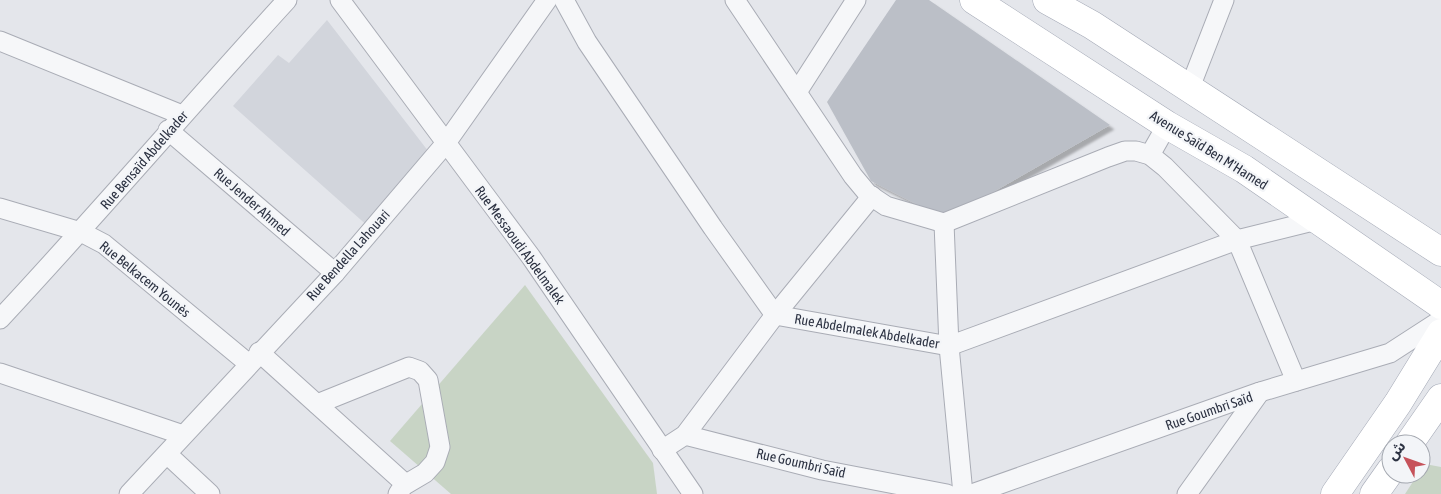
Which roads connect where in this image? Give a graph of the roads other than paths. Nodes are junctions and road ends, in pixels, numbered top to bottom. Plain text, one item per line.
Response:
1 (287, 0) edge
2 (340, 0) edge
3 (547, 0) edge
4 (564, 0) edge
5 (735, 0) edge
6 (856, 0) edge
7 (974, 0) edge
8 (1046, 0) edge
9 (1224, 0) edge
10 (0, 40) edge
11 (1189, 90) junction
12 (797, 92) junction
13 (182, 115) junction
14 (1167, 125) junction
15 (168, 130) junction
16 (446, 143) junction
17 (1150, 155) junction
18 (872, 196) junction
19 (0, 208) edge
20 (1317, 220) junction
21 (944, 223) junction
22 (81, 232) junction
23 (1237, 240) junction
24 (1441, 252) edge
25 (335, 273) junction
26 (1441, 305) edge
27 (776, 315) junction
28 (0, 319) edge
29 (1441, 320) edge
30 (1441, 333) edge
31 (949, 346) junction
32 (254, 358) junction
33 (0, 373) edge
34 (1296, 381) junction
35 (1260, 392) junction
36 (1441, 398) edge
37 (317, 404) junction
38 (1416, 434) edge
39 (183, 435) junction
40 (685, 435) junction
41 (662, 450) junction
42 (167, 454) junction
43 (400, 490) edge
44 (690, 493) edge
45 (129, 494) edge
46 (210, 494) edge
47 (947, 494) edge
48 (963, 494) edge
49 (972, 494) edge
50 (1188, 494) edge
51 (1335, 494) edge

1 - 13 street, Rue Bensaïd Abdelkader
2 - 16 street, Rue Messaoudi Abdelmalek
3 - 16 street, Rue Bendella Lahouari
4 - 27 street, Rue Abdelmalek Abdelkader
5 - 12 street
6 - 12 street
7 - 14 main road, Avenue Saïd Ben M'Hamed
8 - 11 main road
9 - 11 street
10 - 13 street
11 - 24 main road
12 - 18 street
13 - 15 street, Rue Bensaïd Abdelkader
14 - 17 street
14 - 20 main road, Avenue Saïd Ben M'Hamed
15 - 22 street, Rue Bensaïd Abdelkader
15 - 25 street, Rue Jender Ahmed
16 - 25 street, Rue Bendella Lahouari
16 - 41 street, Rue Messaoudi Abdelmalek
17 - 21 street
17 - 23 street
18 - 21 street
18 - 27 street
19 - 22 street, Rue Belkacem Younès
20 - 23 street, Rue Abdelmalek Abdelkader
20 - 26 main road, Avenue Saïd Ben M'Hamed
21 - 31 street
22 - 28 street, Rue Bensaïd Abdelkader
22 - 32 street, Rue Belkacem Younès
23 - 31 street, Rue Abdelmalek Abdelkader
23 - 34 street
25 - 32 street, Rue Bendella Lahouari
27 - 31 street, Rue Abdelmalek Abdelkader
27 - 40 street
29 - 34 street, Rue Goumbri Saïd
30 - 51 main road
31 - 48 street
32 - 37 street, Rue Belkacem Younès
32 - 39 street, Rue Bendella Lahouari
33 - 39 street
34 - 35 street, Rue Goumbri Saïd
35 - 49 street, Rue Goumbri Saïd
35 - 50 street
36 - 38 main road
37 - 43 street, Rue Belkacem Younès
37 - 43 street
39 - 42 street, Rue Bendella Lahouari
40 - 41 street
40 - 47 street, Rue Goumbri Saïd
41 - 44 street, Rue Messaoudi Abdelmalek
42 - 45 street, Rue Bendella Lahouari
42 - 46 street

